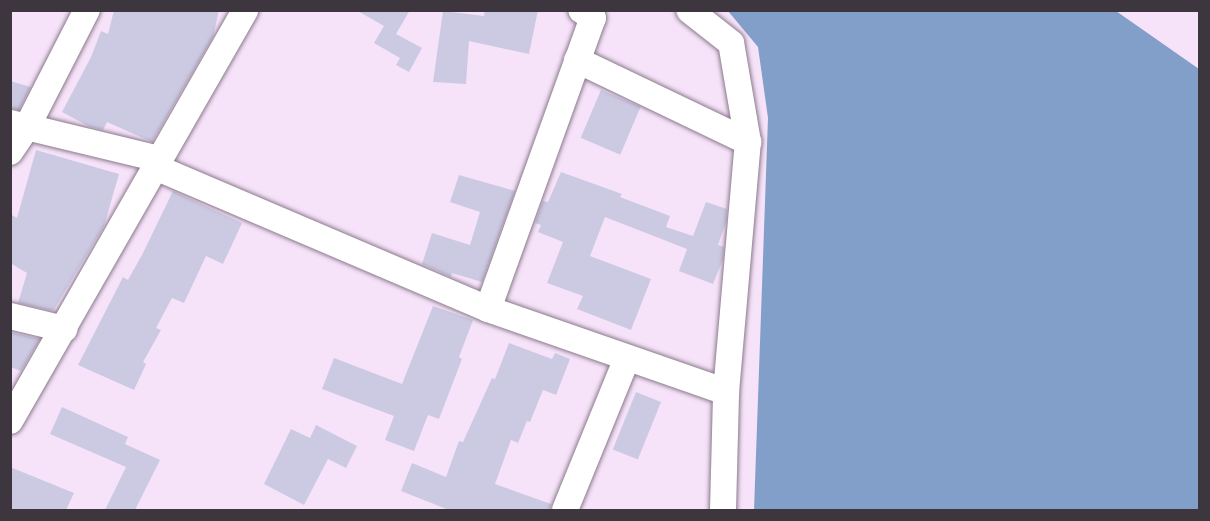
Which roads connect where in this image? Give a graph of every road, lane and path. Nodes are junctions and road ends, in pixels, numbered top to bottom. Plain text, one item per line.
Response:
1 (87, 10) edge
2 (245, 10) edge
3 (581, 10) edge
4 (689, 10) edge
5 (577, 60) junction
6 (19, 125) edge
7 (748, 142) junction
8 (10, 152) edge
9 (157, 163) junction
10 (488, 309) junction
11 (10, 316) edge
12 (64, 329) junction
13 (627, 358) junction
14 (726, 392) junction
15 (10, 421) edge
16 (565, 510) edge
17 (723, 510) edge

1 - 6 street
2 - 9 street
3 - 5 street
4 - 7 street
5 - 7 street
5 - 10 street
6 - 8 street
6 - 9 street
7 - 14 street
9 - 10 street
9 - 12 street
10 - 13 street
11 - 12 street
12 - 15 street
13 - 14 street
13 - 16 street
14 - 17 street

